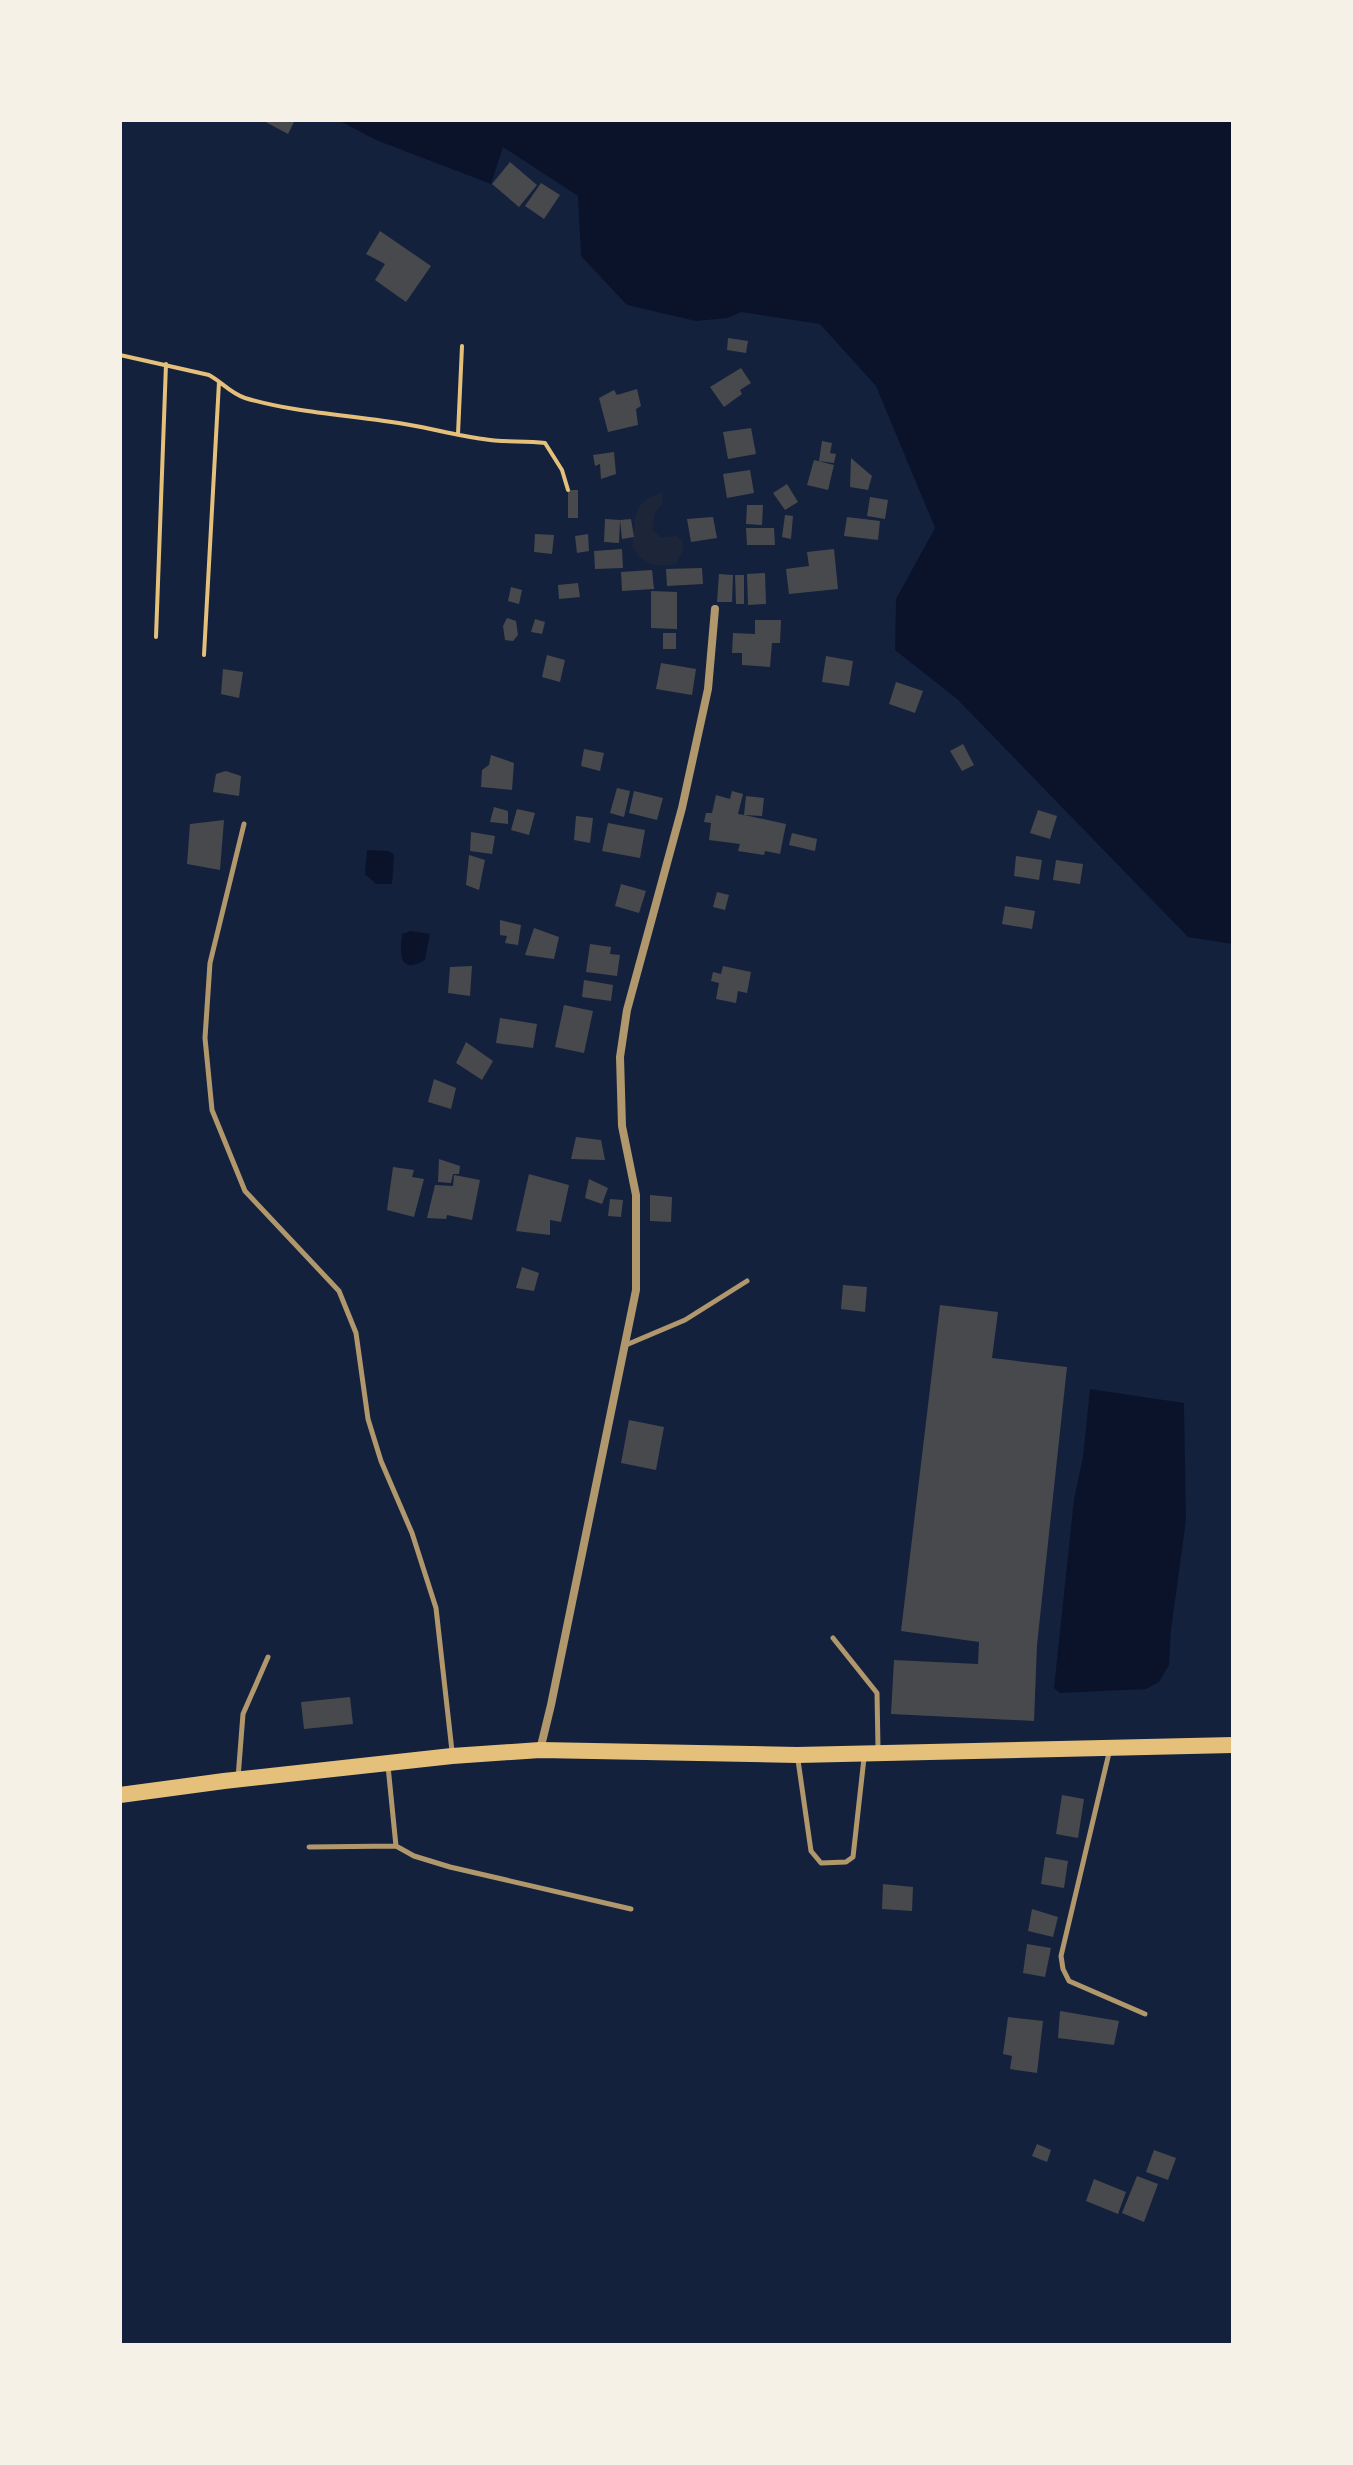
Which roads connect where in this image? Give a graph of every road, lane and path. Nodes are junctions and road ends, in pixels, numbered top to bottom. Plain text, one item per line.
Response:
1 (462, 346) dead end
2 (120, 355) edge
3 (166, 364) junction
4 (219, 380) junction
5 (458, 434) junction
6 (568, 490) dead end
7 (715, 609) dead end
8 (156, 637) dead end
9 (204, 655) dead end
10 (244, 824) dead end
11 (747, 1281) dead end
12 (625, 1346) junction
13 (833, 1638) dead end
14 (268, 1657) dead end
15 (1233, 1745) edge
16 (1110, 1748) junction
17 (540, 1750) junction
18 (872, 1753) junction
19 (797, 1755) junction
20 (452, 1756) junction
21 (388, 1765) junction
22 (238, 1779) junction
23 (120, 1795) edge
24 (396, 1846) junction
25 (309, 1847) dead end
26 (631, 1909) dead end
27 (1145, 2014) dead end

1 - 5 path
2 - 3 path
3 - 4 path
3 - 8 path
4 - 5 path
4 - 9 path
5 - 6 path
7 - 12 street
10 - 20 lane
11 - 12 lane
12 - 17 street
13 - 18 lane
14 - 22 lane
15 - 16 main road
16 - 18 main road
16 - 27 lane
17 - 19 main road
17 - 20 main road
18 - 19 main road
18 - 19 lane
20 - 21 main road
21 - 22 main road
21 - 24 lane
22 - 23 main road
24 - 25 lane
24 - 26 lane

